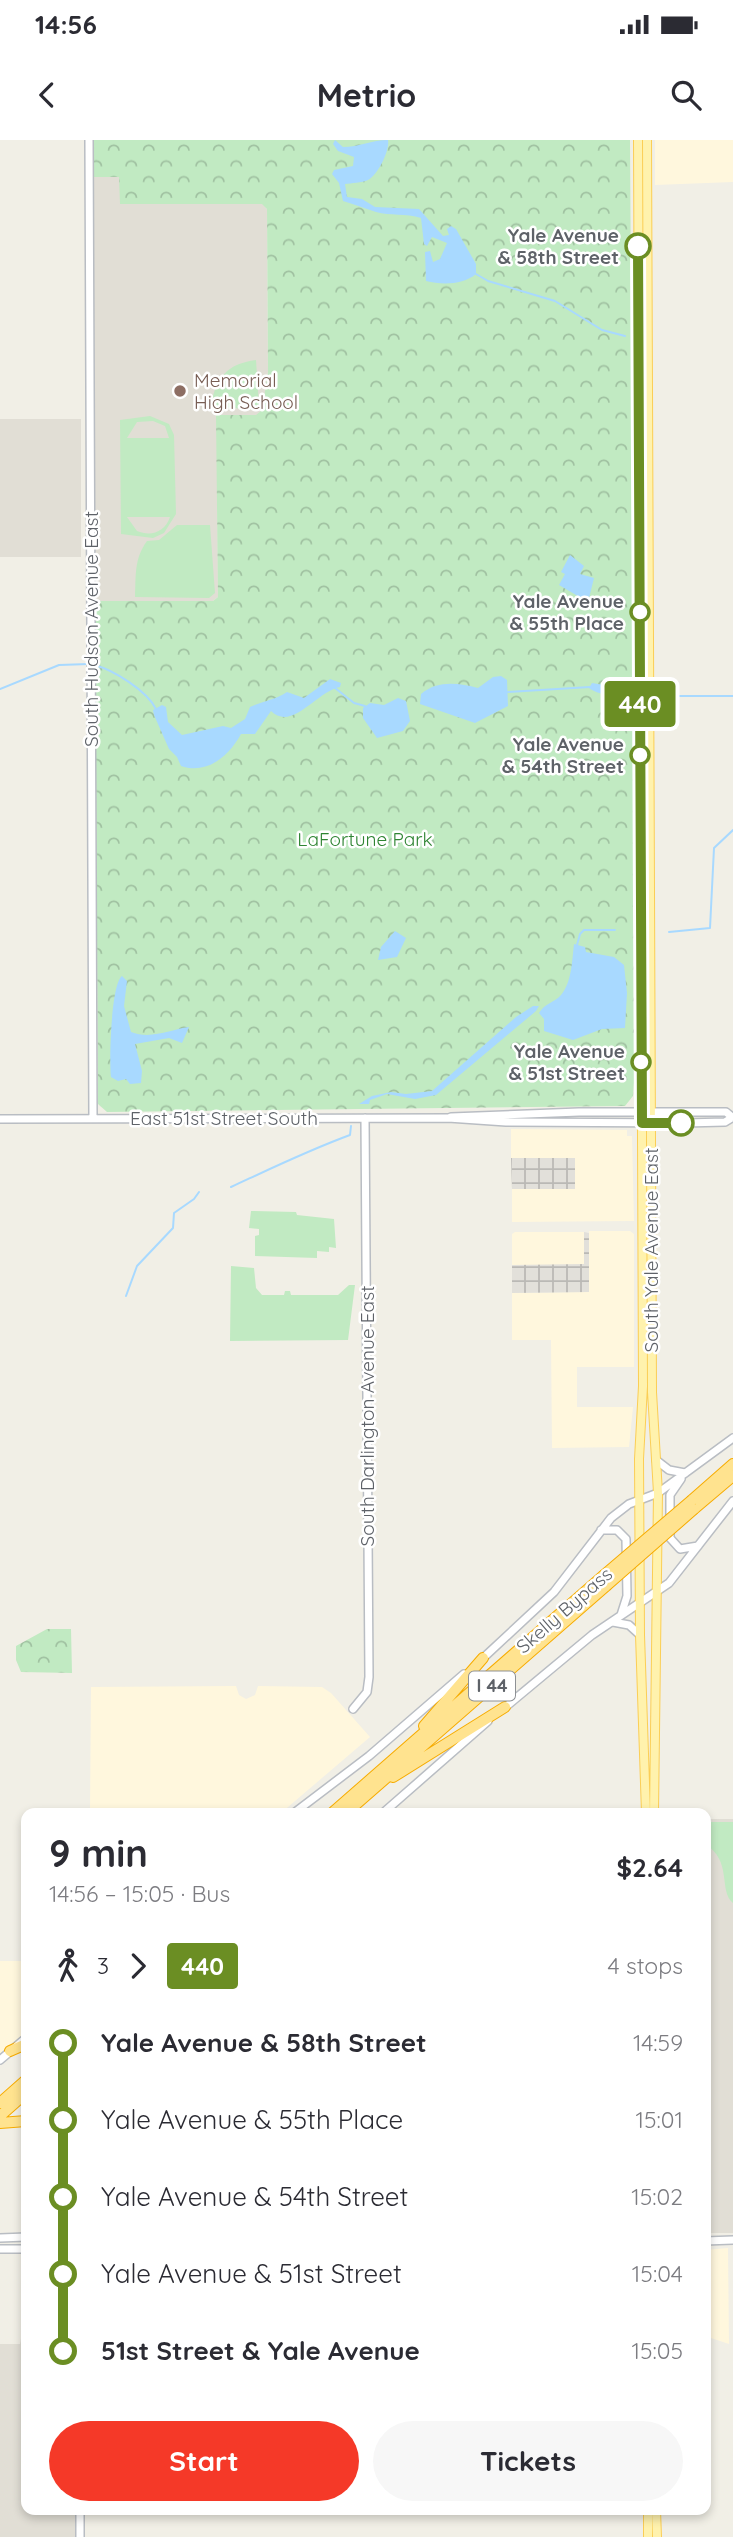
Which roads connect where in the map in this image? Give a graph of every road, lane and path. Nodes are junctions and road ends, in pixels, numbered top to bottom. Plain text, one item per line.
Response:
1 (89, 140) edge
2 (638, 140) edge
3 (647, 140) edge
4 (646, 1112) junction
5 (732, 1117) edge
6 (93, 1118) junction
7 (365, 1118) junction
8 (447, 1118) junction
9 (0, 1119) edge
10 (646, 1123) junction
11 (647, 1406) junction
12 (733, 1438) edge
13 (656, 1460) junction
14 (733, 1464) edge
15 (688, 1471) junction
16 (733, 1476) edge
17 (657, 1493) junction
18 (639, 1500) junction
19 (733, 1500) edge
20 (693, 1505) junction
21 (600, 1530) junction
22 (699, 1546) junction
23 (604, 1581) junction
24 (657, 1592) junction
25 (640, 1604) junction
26 (620, 1617) junction
27 (612, 1622) junction
28 (640, 1635) junction
29 (483, 1658) junction
30 (505, 1707) junction
31 (354, 1709) dead end
32 (649, 1712) junction
33 (401, 1753) junction
34 (378, 1786) junction
35 (301, 1808) edge
36 (338, 1808) edge
37 (352, 1808) edge
38 (389, 1808) edge
39 (646, 1808) edge
40 (654, 1808) edge
41 (21, 2042) edge
42 (21, 2046) edge
43 (10, 2051) junction
44 (0, 2060) edge
45 (21, 2084) edge
46 (21, 2097) edge
47 (0, 2103) edge
48 (0, 2116) edge
49 (21, 2121) edge
50 (0, 2123) edge
51 (21, 2237) edge
52 (0, 2238) edge
53 (733, 2240) edge
54 (711, 2241) edge
55 (0, 2249) edge
56 (21, 2249) edge
57 (80, 2515) edge
58 (648, 2515) edge
59 (656, 2515) edge
60 (80, 2537) edge
61 (648, 2537) edge
62 (657, 2537) edge

1 - 6 main road, South Hudson Avenue East
2 - 4 main road, South Yale Avenue East
3 - 4 main road, South Yale Avenue East
4 - 5 main road, East 51st Street South
4 - 8 main road, East 51st Street South
4 - 10 main road, South Yale Avenue East
5 - 10 main road, East 51st Street South
6 - 7 main road, East 51st Street South
6 - 9 main road, East 51st Street South
7 - 8 main road, East 51st Street South
7 - 31 main road, South Darlington Avenue East
8 - 10 main road, East 51st Street South
10 - 11 main road, South Yale Avenue East
11 - 13 main road, South Yale Avenue East
11 - 18 main road, South Yale Avenue East
12 - 15 main road
13 - 15 main road
13 - 17 main road, South Yale Avenue East
14 - 20 highway, Skelly Bypass / I 44
15 - 17 main road
15 - 22 main road
16 - 20 highway, Skelly Bypass / I 44
17 - 18 main road
17 - 24 main road, South Yale Avenue East
18 - 21 main road
18 - 25 main road, South Yale Avenue East
19 - 22 main road
20 - 23 highway, Skelly Bypass / I 44, bridge
21 - 26 main road
21 - 29 main road
22 - 24 main road
23 - 33 highway, Skelly Bypass / I 44
23 - 34 highway, Skelly Bypass / I 44
24 - 25 main road
24 - 32 main road, South Yale Avenue East
25 - 26 main road
25 - 28 main road, South Yale Avenue East
26 - 27 main road
27 - 28 main road
27 - 30 main road
28 - 32 main road, South Yale Avenue East
29 - 33 highway
29 - 35 main road
30 - 34 highway
30 - 38 main road
32 - 39 main road, South Yale Avenue East
32 - 40 main road, South Yale Avenue East
33 - 36 highway, Skelly Bypass / I 44
34 - 37 highway, Skelly Bypass / I 44
41 - 43 main road
42 - 43 highway
43 - 44 main road
45 - 47 highway
46 - 48 highway
49 - 50 highway
51 - 52 main road
53 - 54 main road
55 - 56 main road
57 - 60 main road
58 - 61 main road
59 - 62 main road

